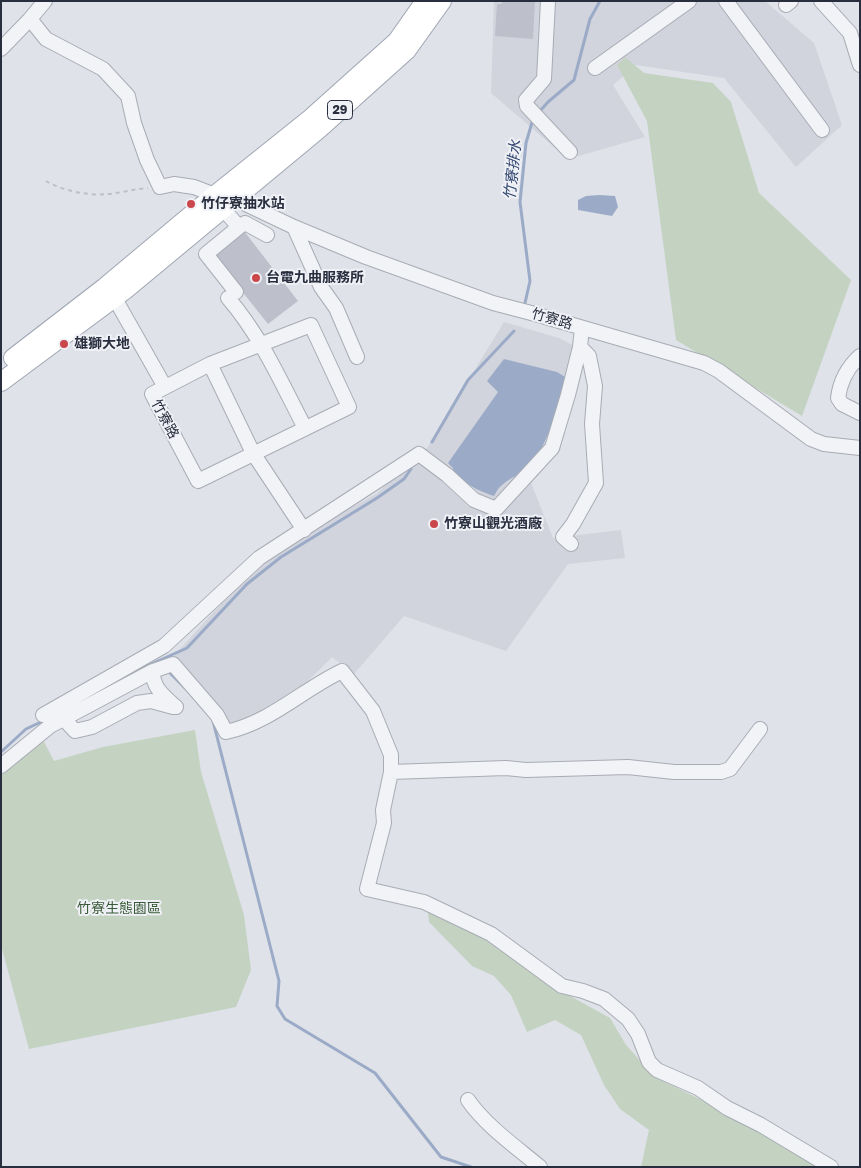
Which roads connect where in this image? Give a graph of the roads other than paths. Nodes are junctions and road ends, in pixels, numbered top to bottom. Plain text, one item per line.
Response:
1 (45, 1) edge
2 (425, 1) edge
3 (442, 1) edge
4 (548, 1) edge
5 (689, 1) edge
6 (726, 1) edge
7 (821, 1) edge
8 (30, 19) junction
9 (855, 29) edge
10 (1, 49) edge
11 (860, 65) edge
12 (595, 68) dead end
13 (822, 130) dead end
14 (570, 152) dead end
15 (224, 201) junction
16 (239, 227) junction
17 (294, 227) junction
18 (267, 236) dead end
19 (110, 292) junction
20 (582, 328) junction
21 (261, 344) junction
22 (580, 347) junction
23 (860, 356) edge
24 (357, 357) dead end
25 (210, 364) junction
26 (1, 367) edge
27 (1, 382) edge
28 (164, 387) junction
29 (860, 413) edge
30 (305, 428) junction
31 (860, 448) edge
32 (253, 453) junction
33 (304, 530) junction
34 (571, 544) dead end
35 (152, 671) junction
36 (43, 714) dead end
37 (64, 719) junction
38 (760, 729) dead end
39 (1, 766) edge
40 (390, 772) junction
41 (468, 1100) dead end
42 (540, 1167) edge
43 (831, 1167) edge

1 - 8 street
2 - 15 main road, 29
3 - 15 main road, 29
4 - 14 street
5 - 12 street
6 - 13 street
7 - 9 street
8 - 10 street
8 - 15 street, 竹寮路
9 - 11 street
15 - 16 street
15 - 17 street, 竹寮路
15 - 19 main road, 29
16 - 18 street
16 - 21 street
17 - 20 street, 竹寮路
17 - 24 street
19 - 26 main road, 29
19 - 27 main road, 29
19 - 28 street, 竹寮路
20 - 22 street
20 - 31 street, 竹寮路
21 - 25 street, 竹寮路
21 - 30 street
21 - 30 street, 竹寮路
22 - 33 street
22 - 34 street
23 - 29 street
25 - 28 street, 竹寮路
25 - 32 street
28 - 32 street, 竹寮路
30 - 32 street, 竹寮路
32 - 33 street
33 - 36 street
35 - 37 street
35 - 37 street
35 - 40 street
37 - 39 street
38 - 40 street
40 - 43 street
41 - 42 street

